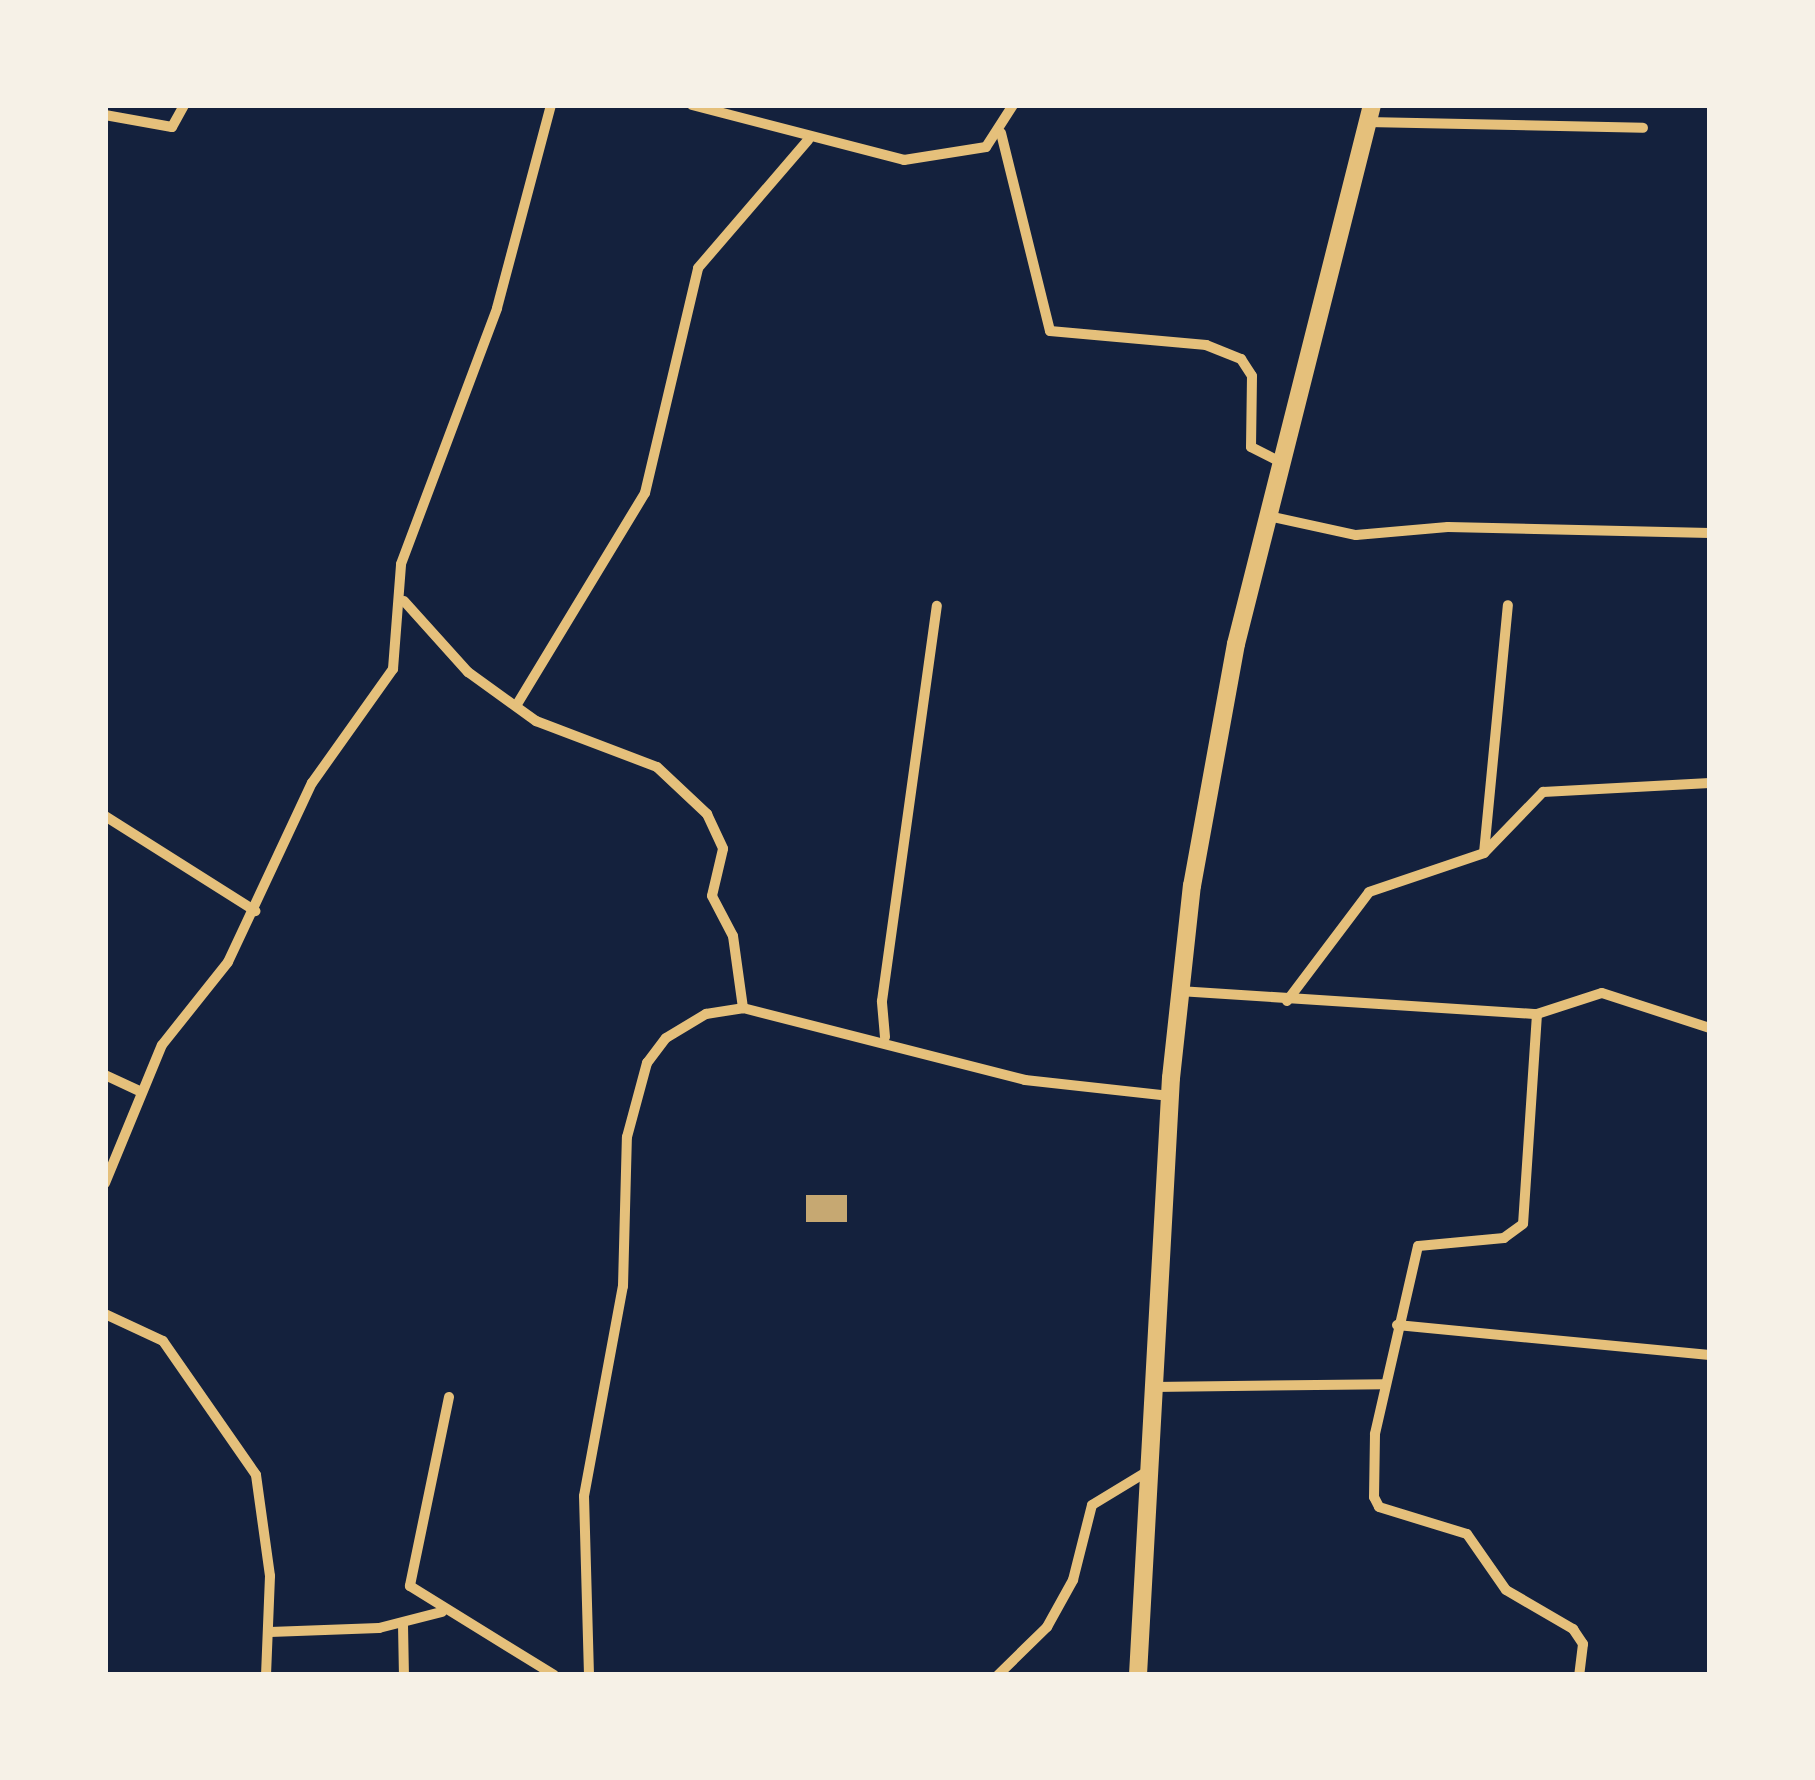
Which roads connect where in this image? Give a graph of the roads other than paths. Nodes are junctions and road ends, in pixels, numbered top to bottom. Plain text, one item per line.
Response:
1 (184, 105) edge
2 (551, 105) edge
3 (692, 105) edge
4 (1013, 105) edge
5 (1369, 114) edge
6 (105, 115) edge
7 (1643, 128) dead end
8 (1001, 133) junction
9 (808, 140) junction
10 (1281, 462) junction
11 (1268, 516) junction
12 (1710, 532) edge
13 (404, 601) junction
14 (1508, 605) dead end
15 (937, 606) dead end
16 (516, 706) junction
17 (1710, 783) edge
18 (105, 816) edge
19 (1484, 853) junction
20 (254, 911) junction
21 (1179, 992) junction
22 (1286, 1001) junction
23 (744, 1008) junction
24 (1536, 1014) junction
25 (1710, 1028) edge
26 (885, 1037) junction
27 (105, 1075) edge
28 (141, 1092) junction
29 (1170, 1096) junction
30 (105, 1184) edge
31 (105, 1314) edge
32 (1397, 1325) junction
33 (1710, 1355) edge
34 (1385, 1384) junction
35 (1153, 1387) junction
36 (449, 1397) dead end
37 (1148, 1471) junction
38 (442, 1612) junction
39 (403, 1624) junction
40 (270, 1632) junction
41 (266, 1675) edge
42 (404, 1675) edge
43 (554, 1675) edge
44 (589, 1675) edge
45 (998, 1675) edge
46 (1138, 1675) edge
47 (1579, 1675) edge

1 - 6 street
2 - 13 street
3 - 9 street
4 - 8 street
5 - 7 street
5 - 10 highway
8 - 9 street
8 - 10 street
9 - 16 street
10 - 11 highway
11 - 12 street
11 - 21 highway
13 - 16 street
13 - 20 street
14 - 19 street
15 - 26 street
16 - 23 street
17 - 19 street
18 - 20 street
19 - 22 street
20 - 28 street
21 - 22 street
21 - 29 highway
22 - 24 street
23 - 26 street
23 - 44 street
24 - 25 street
24 - 32 street
26 - 29 street
27 - 28 street
28 - 30 street
29 - 35 highway
31 - 40 street
32 - 33 street
32 - 34 street
34 - 35 street
34 - 47 street
35 - 37 highway
36 - 38 street
37 - 45 street
37 - 46 highway
38 - 39 street
38 - 43 street
39 - 40 street
39 - 42 street
40 - 41 street

